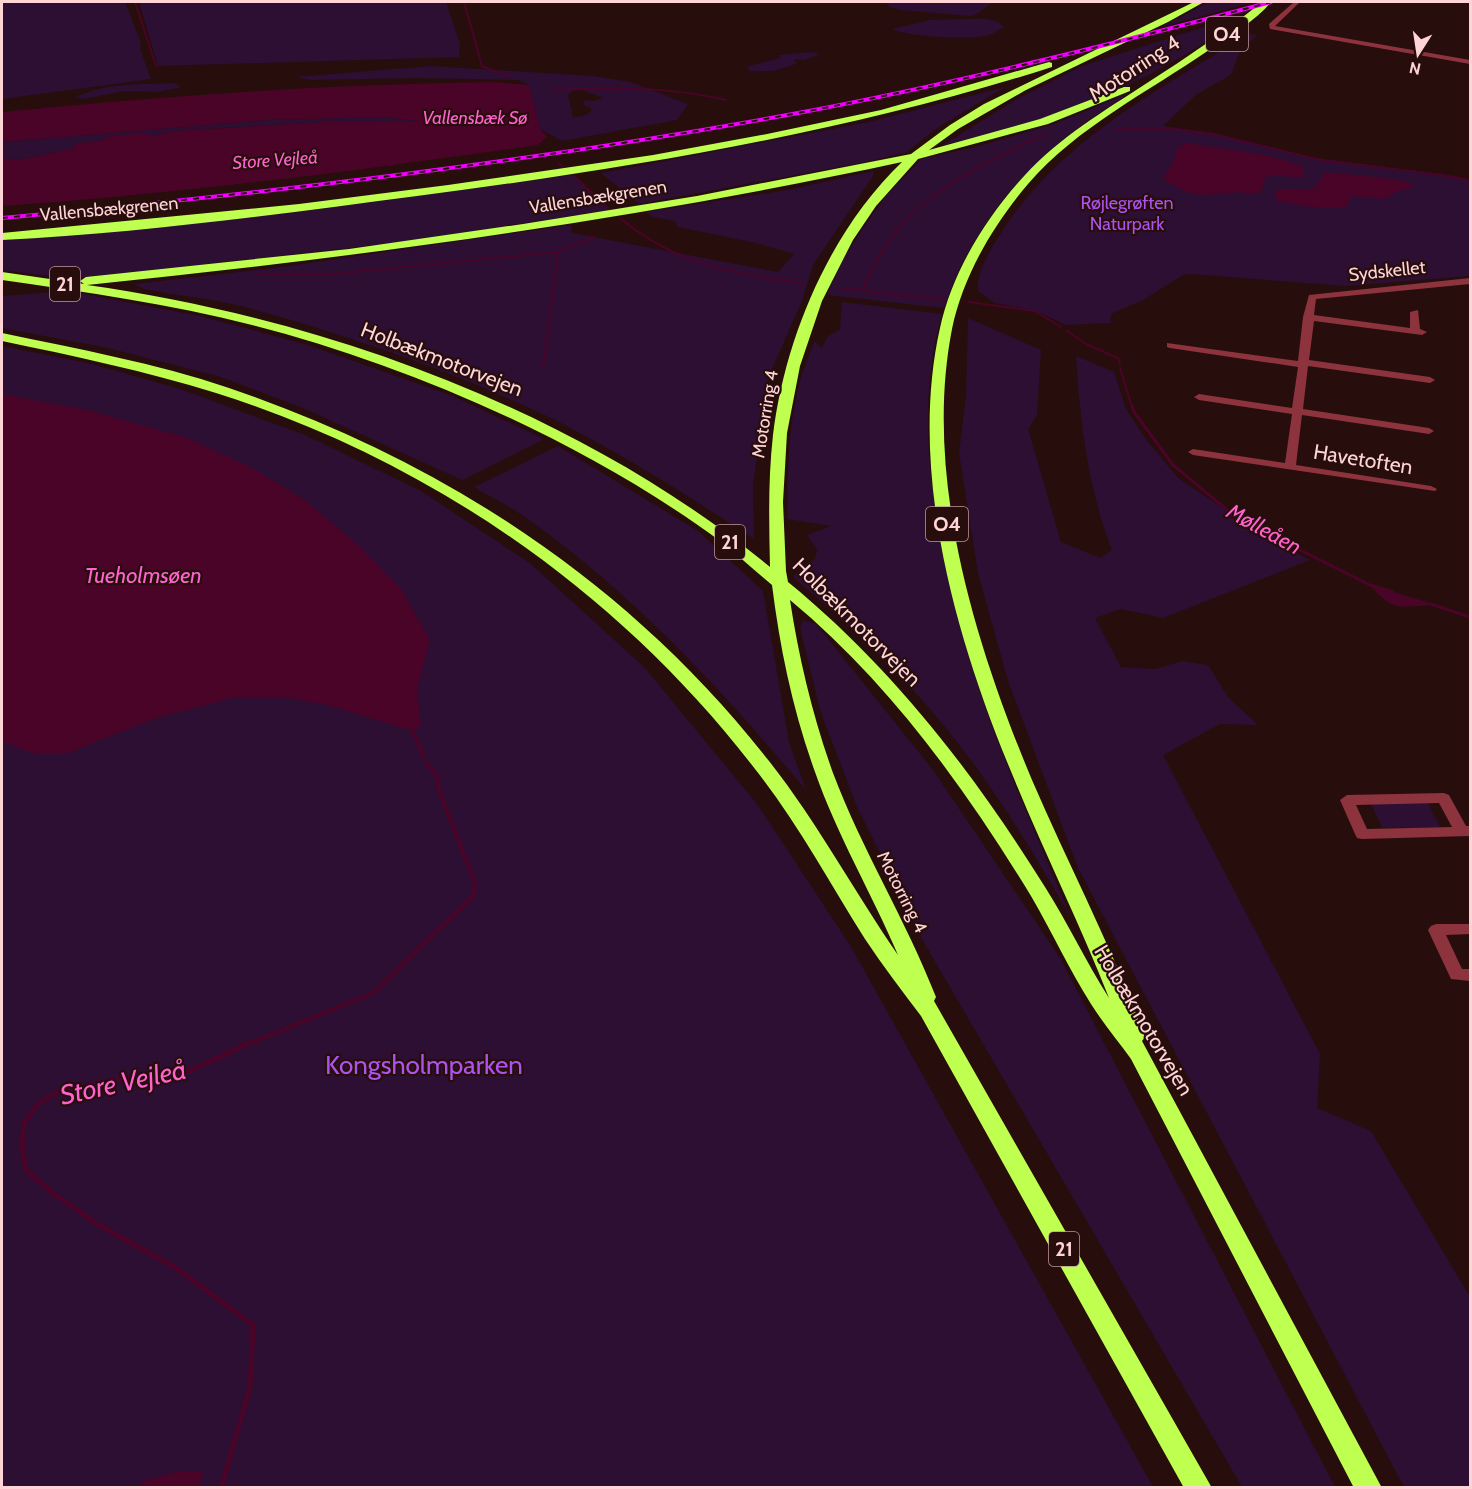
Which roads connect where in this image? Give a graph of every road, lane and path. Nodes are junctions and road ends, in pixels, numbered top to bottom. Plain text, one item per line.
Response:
1 (1200, 2) edge
2 (1267, 2) edge
3 (1297, 2) edge
4 (1102, 48) junction
5 (1470, 62) edge
6 (1183, 63) junction
7 (2, 237) edge
8 (3, 280) edge
9 (1470, 281) edge
10 (1310, 301) joint
11 (1415, 312) dead end
12 (1308, 317) junction
13 (2, 337) edge
14 (1170, 345) dead end
15 (1303, 363) junction
16 (1430, 380) dead end
17 (1199, 397) dead end
18 (1297, 411) junction
19 (1429, 431) dead end
20 (1193, 452) dead end
21 (1290, 467) junction
22 (1431, 489) dead end
23 (1466, 831) edge
24 (1470, 930) edge
25 (1470, 975) edge
26 (929, 1010) junction
27 (1139, 1053) junction
28 (1199, 1488) edge
29 (1370, 1488) edge

1 - 4 highway, Motorring 4 / O4
2 - 6 highway, Motorring 4 / O4
3 - 5 street
4 - 7 highway, Vallensbækgrenen
4 - 26 highway, Motorring 4 / O4
6 - 8 highway, Vallensbækgrenen
6 - 27 highway, Motorring 4 / O4
8 - 27 highway, Holbækmotorvejen / 21
9 - 10 street, Sydskellet
10 - 12 street, Havetoften
11 - 12 street
12 - 15 street, Havetoften
13 - 26 highway, 21
14 - 15 street
15 - 16 street
15 - 18 street, Havetoften
17 - 18 street, Havetoften
18 - 19 street, Havetoften
18 - 21 street, Havetoften
20 - 21 street, Havetoften
21 - 22 street, Havetoften
23 - 23 street
24 - 25 street
26 - 28 highway, 21
27 - 29 highway, Holbækmotorvejen / 21

